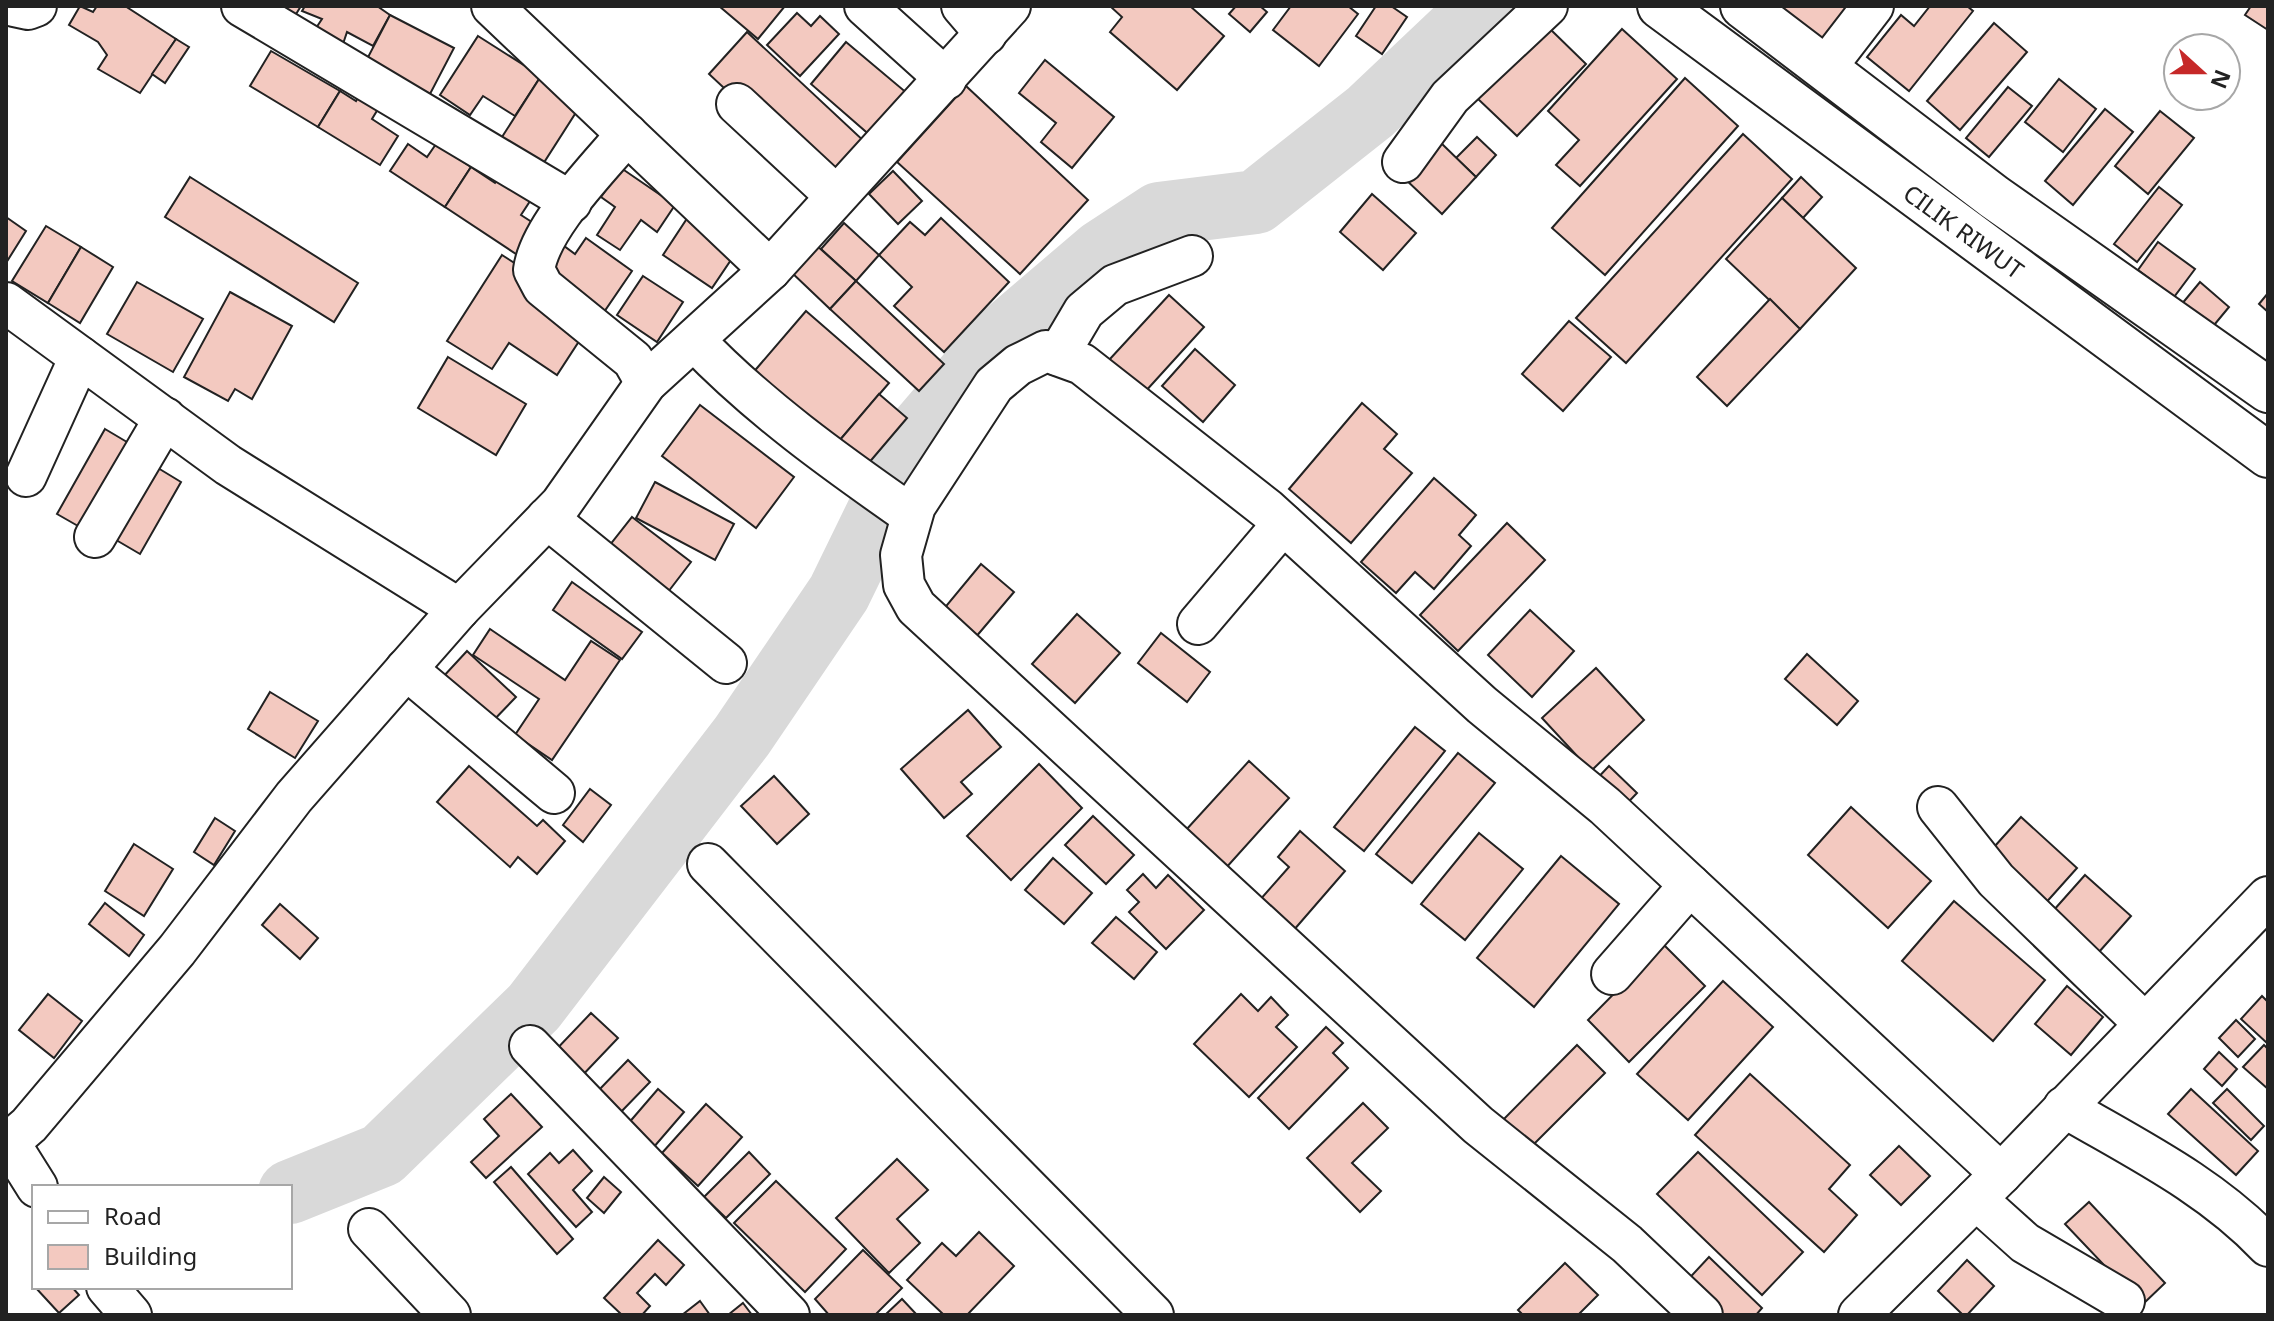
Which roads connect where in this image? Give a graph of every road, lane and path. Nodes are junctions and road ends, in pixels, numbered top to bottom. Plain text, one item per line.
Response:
1 (14, 6) edge
2 (36, 6) edge
3 (242, 6) edge
4 (492, 6) edge
5 (865, 6) edge
6 (1547, 6) edge
7 (1660, 6) edge
8 (1743, 6) edge
9 (1873, 6) edge
10 (986, 15) edge
11 (1826, 67) junction
12 (946, 79) junction
13 (737, 104) dead end
14 (627, 134) junction
15 (1924, 142) junction
16 (1403, 162) dead end
17 (1899, 182) junction
18 (835, 195) junction
19 (571, 202) junction
20 (1192, 256) dead end
21 (770, 270) junction
22 (6, 303) edge
23 (694, 340) junction
24 (1058, 355) junction
25 (80, 357) junction
26 (646, 383) junction
27 (2268, 390) edge
28 (165, 418) junction
29 (2268, 455) edge
30 (26, 476) dead end
31 (904, 510) junction
32 (547, 518) junction
33 (1283, 524) junction
34 (95, 537) dead end
35 (459, 609) junction
36 (1198, 624) dead end
37 (726, 663) dead end
38 (406, 669) junction
39 (554, 793) dead end
40 (1938, 807) dead end
41 (708, 864) dead end
42 (1690, 885) junction
43 (2268, 897) edge
44 (1612, 974) dead end
45 (2145, 1024) junction
46 (530, 1046) dead end
47 (2064, 1107) junction
48 (8, 1144) edge
49 (36, 1185) edge
50 (1988, 1187) junction
51 (369, 1229) dead end
52 (2268, 1246) edge
53 (2124, 1301) dead end
54 (450, 1315) edge
55 (789, 1315) edge
56 (1153, 1315) edge
57 (1702, 1315) edge
58 (1859, 1315) edge

1 - 2 street
3 - 19 street
4 - 14 street
5 - 12 street
6 - 16 street
7 - 17 main road, CILIK RIWUT
8 - 11 main road, CILIK RIWUT
9 - 11 street
10 - 12 street
11 - 15 main road, CILIK RIWUT
12 - 18 street
13 - 18 street
14 - 19 street
14 - 21 street
15 - 17 main road
15 - 27 main road, CILIK RIWUT
17 - 29 main road, CILIK RIWUT
18 - 21 street
19 - 26 street
20 - 24 street
21 - 23 street
22 - 25 street
23 - 26 street
23 - 31 street
24 - 31 street
24 - 33 street
25 - 28 street
25 - 30 street
26 - 32 street
28 - 34 street
28 - 35 street
31 - 57 street
32 - 35 street
32 - 37 street
33 - 36 street
33 - 42 street
35 - 38 street
38 - 39 street
38 - 48 street
40 - 45 street
41 - 56 street
42 - 44 street
42 - 50 street
43 - 45 street
45 - 47 street
46 - 55 street
47 - 50 street
47 - 52 street
48 - 49 street
50 - 53 street
50 - 58 street
51 - 54 street

